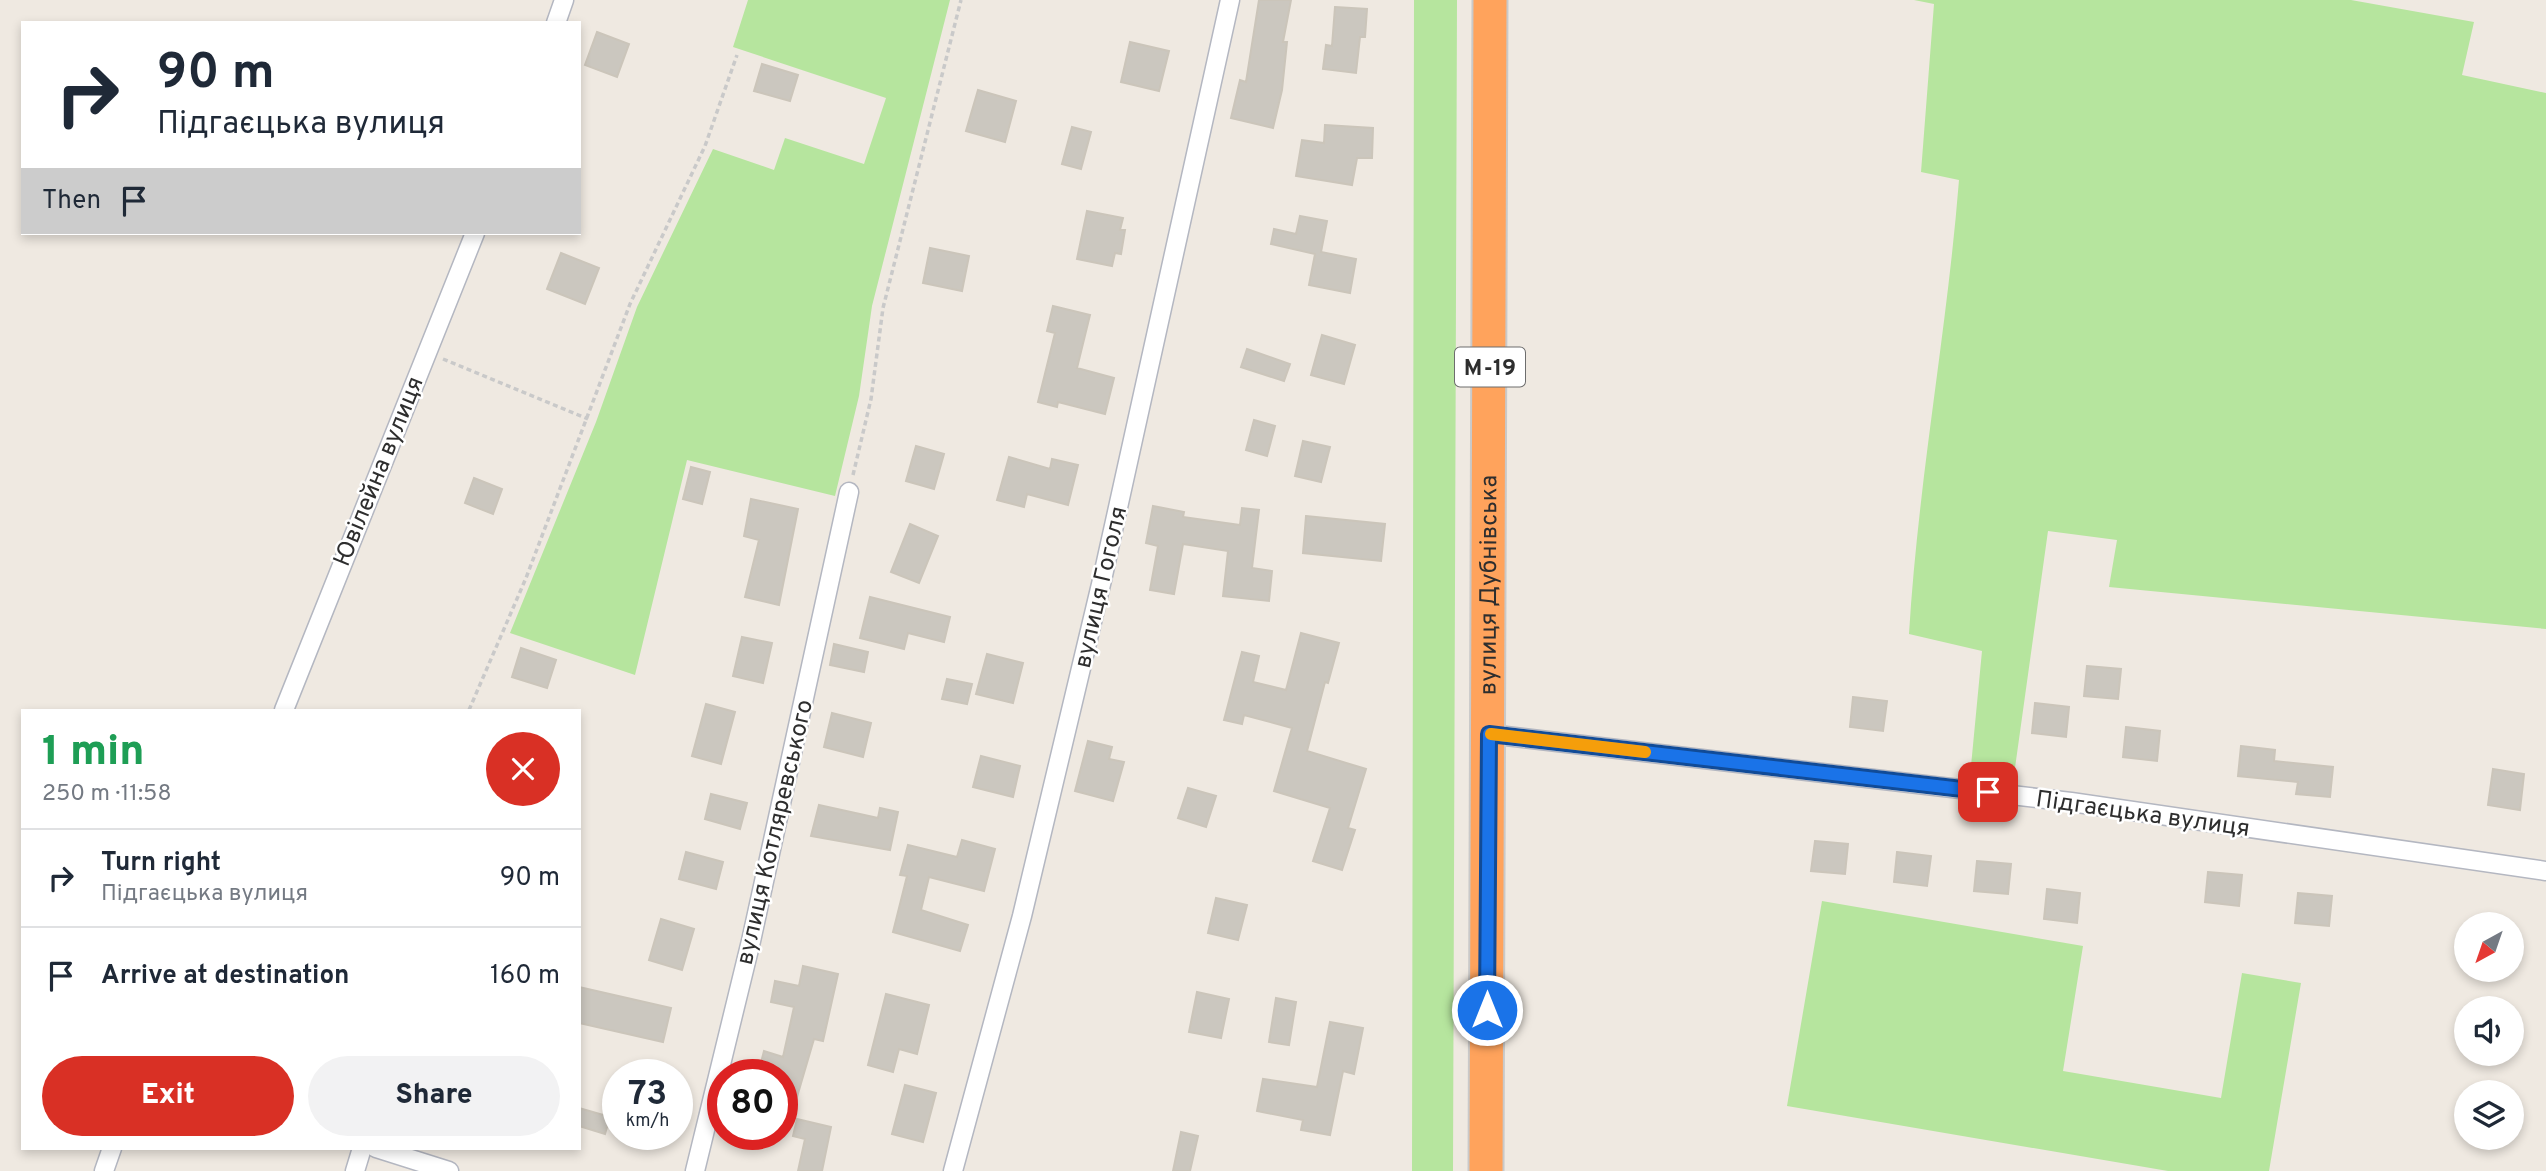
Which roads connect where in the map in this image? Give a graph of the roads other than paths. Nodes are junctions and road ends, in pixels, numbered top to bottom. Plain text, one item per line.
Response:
1 (564, 0) edge
2 (1230, 0) edge
3 (1490, 0) edge
4 (557, 21) edge
5 (474, 235) edge
6 (849, 492) road end
7 (284, 709) edge
8 (1489, 734) junction
9 (2546, 871) edge
10 (111, 1150) edge
11 (361, 1150) edge
12 (382, 1150) edge
13 (104, 1171) edge
14 (355, 1171) edge
15 (449, 1171) edge
16 (695, 1171) edge
17 (953, 1171) edge
18 (1486, 1171) edge

1 - 4 street
2 - 17 street, вулиця Гоголя
3 - 8 highway, вулиця Дубнівська / М-19
5 - 7 street, Ювілейна вулиця
6 - 16 street, вулиця Котляревського
8 - 9 street, Підгаєцька вулиця
8 - 18 highway, вулиця Дубнівська / М-19
10 - 13 street
11 - 14 street
12 - 15 street

